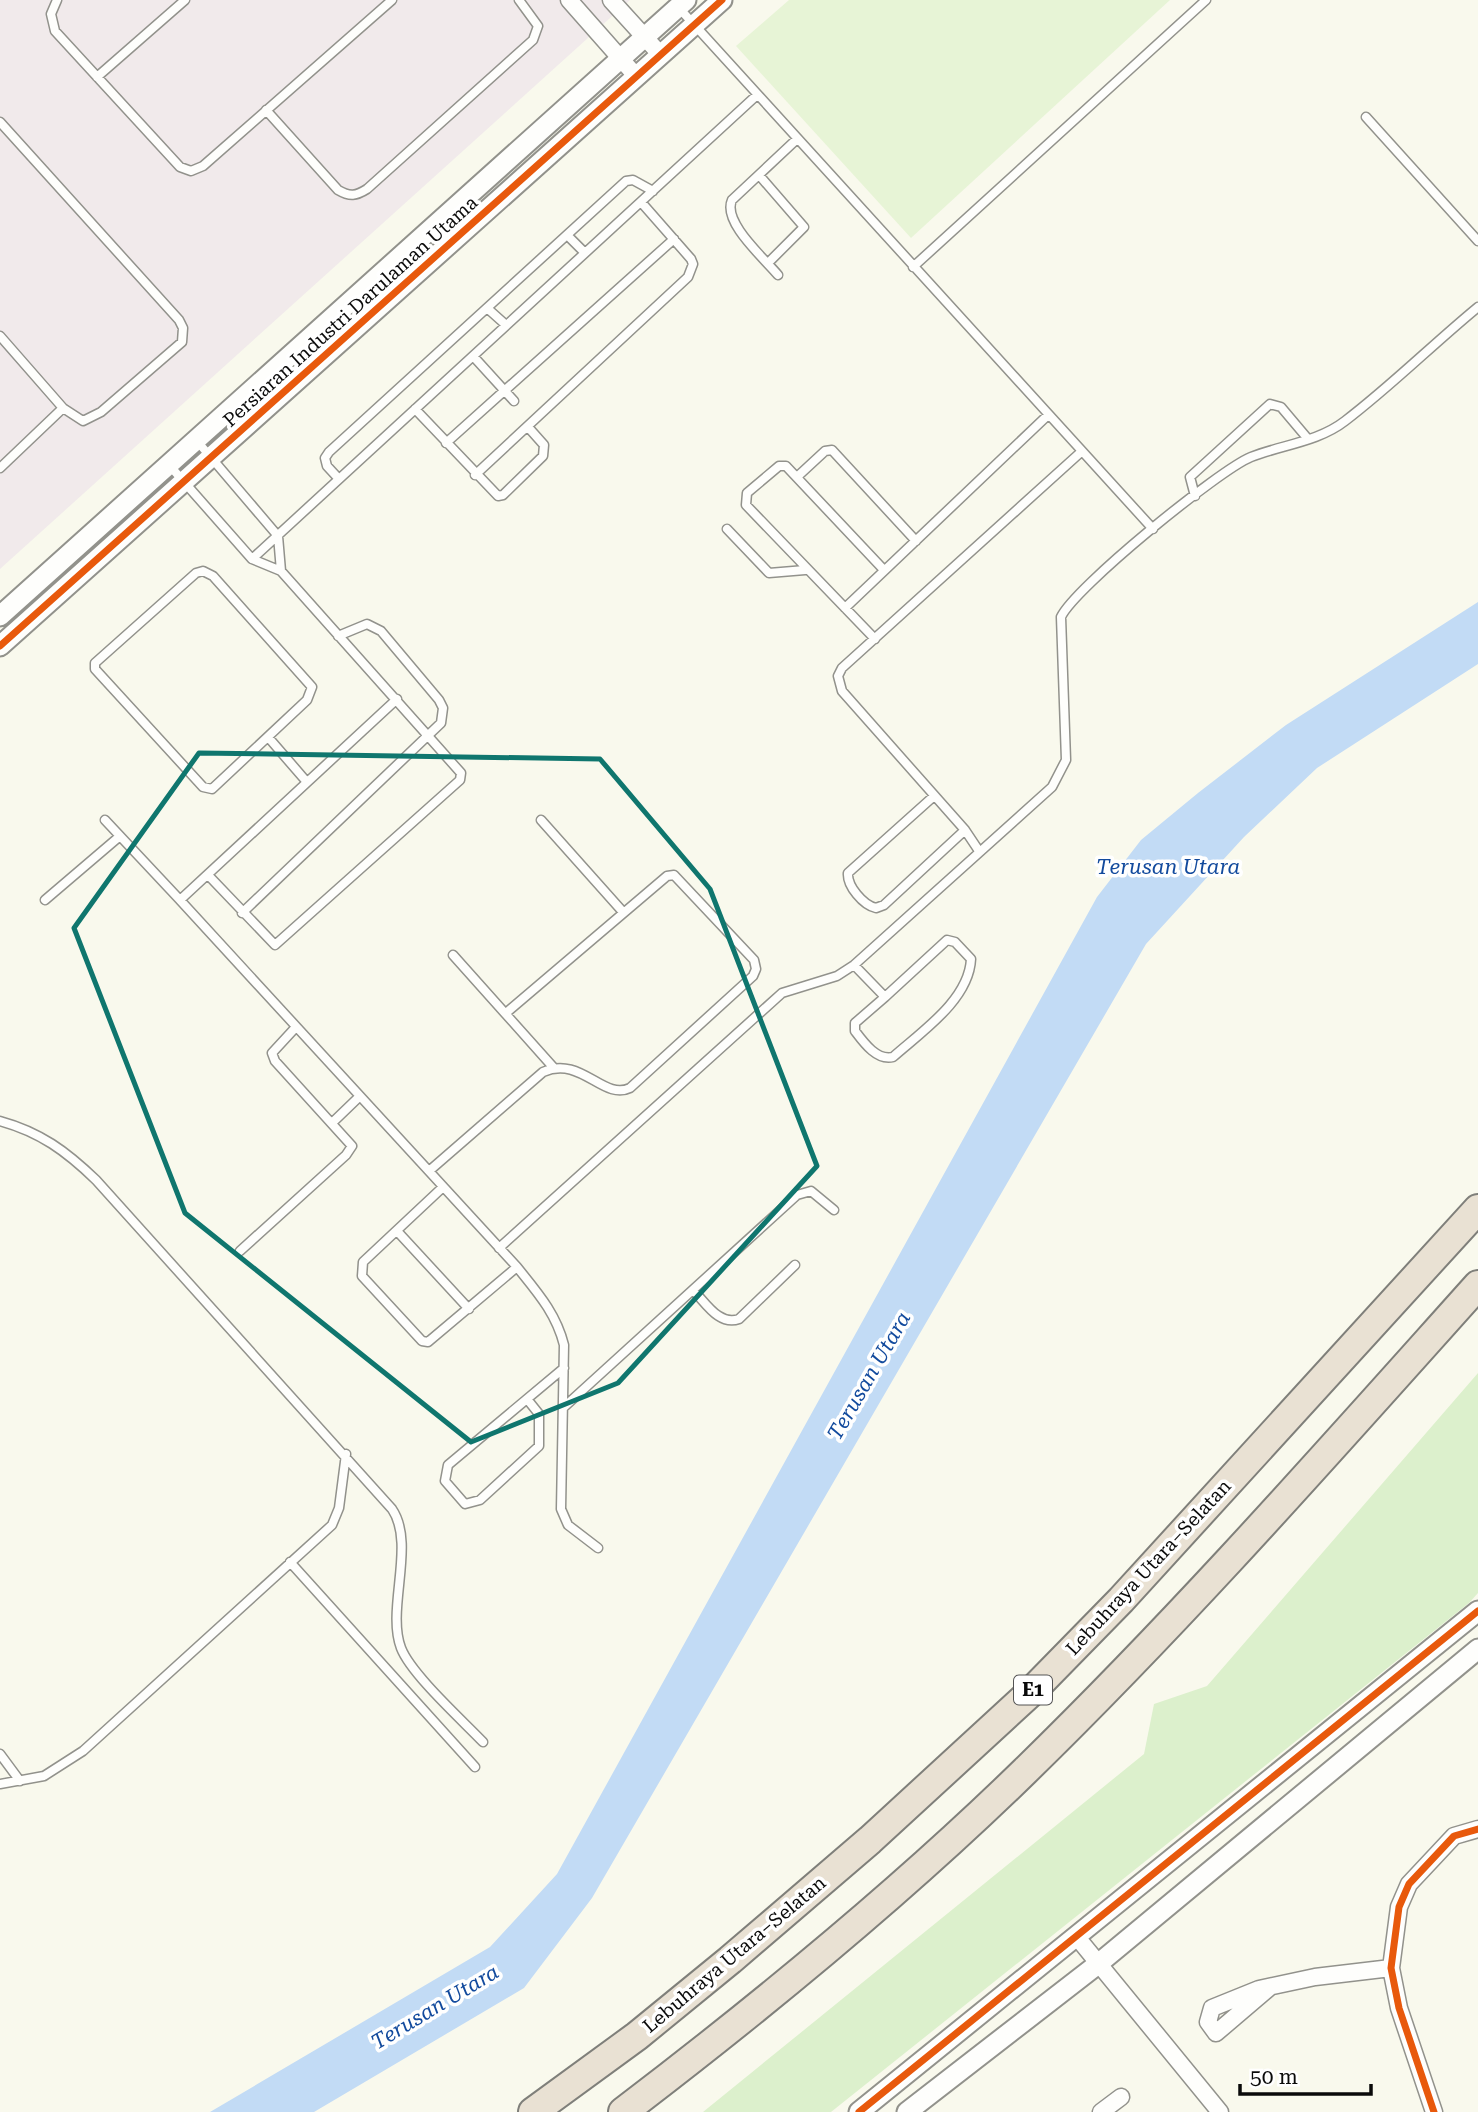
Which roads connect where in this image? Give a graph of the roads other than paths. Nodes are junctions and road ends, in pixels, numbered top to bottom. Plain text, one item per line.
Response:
1 (57, 0) edge
2 (185, 0) edge
3 (392, 0) edge
4 (519, 0) edge
5 (569, 0) edge
6 (611, 0) edge
7 (722, 0) edge
8 (1206, 0) edge
9 (682, 4) edge
10 (694, 25) junction
11 (644, 36) junction
12 (660, 54) junction
13 (621, 58) junction
14 (636, 76) junction
15 (97, 77) junction
16 (757, 95) junction
17 (266, 110) junction
18 (1366, 117) dead end
19 (0, 122) edge
20 (797, 139) junction
21 (759, 175) junction
22 (653, 191) junction
23 (641, 202) junction
24 (567, 235) junction
25 (674, 239) junction
26 (1478, 241) edge
27 (585, 253) junction
28 (768, 264) junction
29 (913, 267) junction
30 (778, 275) dead end
31 (1478, 307) edge
32 (487, 308) junction
33 (506, 325) junction
34 (0, 336) edge
35 (473, 356) junction
36 (503, 389) junction
37 (514, 401) dead end
38 (63, 408) junction
39 (415, 409) junction
40 (1048, 415) junction
41 (528, 427) junction
42 (1308, 439) junction
43 (197, 441) junction
44 (446, 443) junction
45 (1081, 452) junction
46 (210, 457) junction
47 (170, 466) junction
48 (0, 468) edge
49 (475, 475) junction
50 (798, 476) junction
51 (339, 480) junction
52 (183, 482) junction
53 (1195, 496) junction
54 (727, 529) dead end
55 (1153, 529) junction
56 (278, 536) junction
57 (916, 541) junction
58 (252, 559) junction
59 (806, 570) junction
60 (884, 570) junction
61 (281, 571) junction
62 (845, 608) junction
63 (0, 616) edge
64 (338, 636) junction
65 (875, 639) junction
66 (0, 646) edge
67 (397, 699) junction
68 (430, 735) junction
69 (268, 737) junction
70 (306, 781) junction
71 (934, 796) junction
72 (105, 820) dead end
73 (541, 820) dead end
74 (965, 830) junction
75 (120, 836) junction
76 (979, 851) junction
77 (208, 875) junction
78 (45, 900) dead end
79 (180, 900) junction
80 (623, 912) junction
81 (242, 913) junction
82 (453, 955) dead end
83 (854, 965) junction
84 (885, 997) junction
85 (506, 1013) junction
86 (296, 1027) junction
87 (553, 1067) junction
88 (360, 1096) junction
89 (0, 1121) edge
90 (333, 1122) junction
91 (429, 1171) junction
92 (443, 1187) junction
93 (1478, 1209) edge
94 (834, 1210) dead end
95 (397, 1231) junction
96 (499, 1248) junction
97 (240, 1251) dead end
98 (795, 1265) dead end
99 (517, 1267) junction
100 (1478, 1285) edge
101 (693, 1290) junction
102 (470, 1309) junction
103 (564, 1368) junction
104 (527, 1399) junction
105 (563, 1408) junction
106 (346, 1454) junction
107 (598, 1548) dead end
108 (290, 1562) junction
109 (1475, 1620) edge
110 (1478, 1649) edge
111 (483, 1742) dead end
112 (0, 1754) edge
113 (475, 1767) dead end
114 (20, 1781) junction
115 (0, 1784) edge
116 (1478, 1829) edge
117 (1076, 1936) junction
118 (1098, 1964) junction
119 (1391, 1968) junction
120 (1270, 1987) dead end
121 (1121, 2097) dead end
122 (533, 2112) edge
123 (623, 2112) edge
124 (859, 2112) edge
125 (907, 2112) edge
126 (1101, 2112) edge
127 (1220, 2112) edge
128 (1434, 2112) edge

1 - 15 lane
2 - 15 lane
3 - 17 lane
4 - 17 lane
5 - 13 street
6 - 11 street
7 - 10 street, Persiaran Industri Darulaman Utama
8 - 29 lane
9 - 10 lane
9 - 11 street, Persiaran Industri Darulaman Utama
10 - 12 street, Persiaran Industri Darulaman Utama
10 - 16 lane
11 - 12 street
11 - 13 street, Persiaran Industri Darulaman Utama
12 - 14 street, Persiaran Industri Darulaman Utama
13 - 14 street
13 - 43 street, Persiaran Industri Darulaman Utama
14 - 46 street, Persiaran Industri Darulaman Utama
15 - 17 lane
16 - 20 lane
16 - 22 lane
18 - 26 lane
19 - 38 lane
20 - 21 lane
20 - 29 lane
21 - 28 lane
21 - 28 lane
22 - 23 lane
22 - 24 lane
23 - 25 lane
23 - 27 lane
24 - 27 lane
24 - 32 lane
25 - 36 lane
25 - 41 lane
27 - 33 lane
28 - 30 lane
29 - 40 lane
31 - 42 lane
32 - 33 lane
32 - 51 lane
33 - 35 lane
34 - 38 lane
35 - 36 lane
35 - 39 lane
36 - 37 lane
36 - 44 lane
38 - 48 lane
39 - 44 lane
39 - 51 lane
40 - 45 lane
40 - 57 lane
41 - 49 lane
41 - 49 lane
42 - 53 lane
42 - 53 lane
43 - 46 lane
43 - 47 street, Persiaran Industri Darulaman Utama
44 - 49 lane
45 - 55 lane
45 - 65 lane
46 - 52 street, Persiaran Industri Darulaman Utama
46 - 56 lane
47 - 52 lane
47 - 63 street, Persiaran Industri Darulaman Utama
50 - 57 lane
50 - 59 lane
50 - 60 lane
51 - 56 lane
52 - 58 lane
52 - 66 street, Persiaran Industri Darulaman Utama
53 - 55 lane
54 - 59 lane
55 - 76 lane
56 - 58 lane
56 - 61 lane
57 - 60 lane
58 - 61 lane
59 - 62 lane
60 - 62 lane
61 - 64 lane
62 - 65 lane
64 - 67 lane
64 - 68 lane
65 - 71 lane
67 - 68 lane
67 - 70 lane
68 - 81 lane
68 - 81 lane
69 - 69 lane
69 - 70 lane
70 - 77 lane
71 - 74 lane
71 - 74 lane
72 - 75 lane
73 - 80 lane
74 - 76 lane
75 - 78 lane
75 - 79 lane
76 - 83 lane
77 - 79 lane
77 - 81 lane
79 - 86 lane
80 - 85 lane
80 - 87 lane
82 - 85 lane
83 - 84 lane
83 - 96 lane
84 - 84 lane
85 - 87 lane
86 - 88 lane
86 - 90 lane
87 - 91 lane
88 - 90 lane
88 - 91 lane
89 - 106 lane
90 - 97 lane
91 - 92 lane
92 - 95 lane
92 - 96 lane
93 - 122 highway, Lebuhraya Utara–Selatan / E1
94 - 101 lane
95 - 102 lane
95 - 102 lane
96 - 99 lane
98 - 101 lane
99 - 102 lane
99 - 103 lane
100 - 123 highway, E1
101 - 105 lane
103 - 104 lane
103 - 105 lane
104 - 104 lane
105 - 107 lane
106 - 108 lane
106 - 111 lane
108 - 113 lane
108 - 114 lane
109 - 117 street
110 - 118 street
112 - 114 lane
114 - 115 lane
116 - 119 street
117 - 118 street
117 - 124 street
118 - 125 street
118 - 127 street
119 - 120 street
119 - 128 street
121 - 126 street

